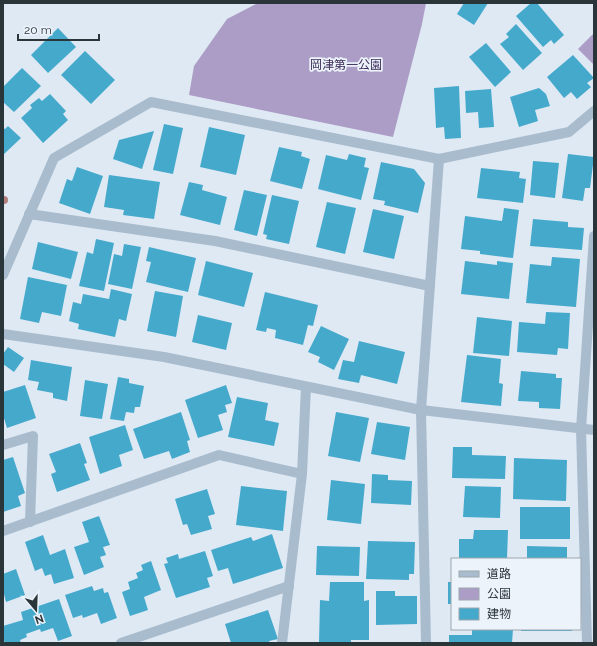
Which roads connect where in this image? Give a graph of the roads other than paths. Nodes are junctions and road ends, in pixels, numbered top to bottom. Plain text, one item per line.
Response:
1 (594, 111) edge
2 (439, 159) junction
3 (29, 214) junction
4 (594, 236) edge
5 (3, 275) edge
6 (430, 286) junction
7 (3, 334) edge
8 (306, 387) junction
9 (420, 410) junction
10 (581, 429) junction
11 (594, 430) edge
12 (3, 445) edge
13 (302, 474) junction
14 (30, 522) junction
15 (3, 531) edge
16 (289, 586) junction
17 (121, 643) edge
18 (282, 643) edge
19 (426, 643) edge
20 (587, 643) edge

1 - 2 street
2 - 3 street
2 - 6 street
3 - 5 street
3 - 6 street
4 - 10 street
6 - 9 street
7 - 8 street
8 - 9 street
8 - 13 street
9 - 10 street
9 - 19 street
10 - 11 street
10 - 20 street
12 - 14 street
13 - 14 street
13 - 16 street
14 - 15 street
16 - 17 street
16 - 18 street

